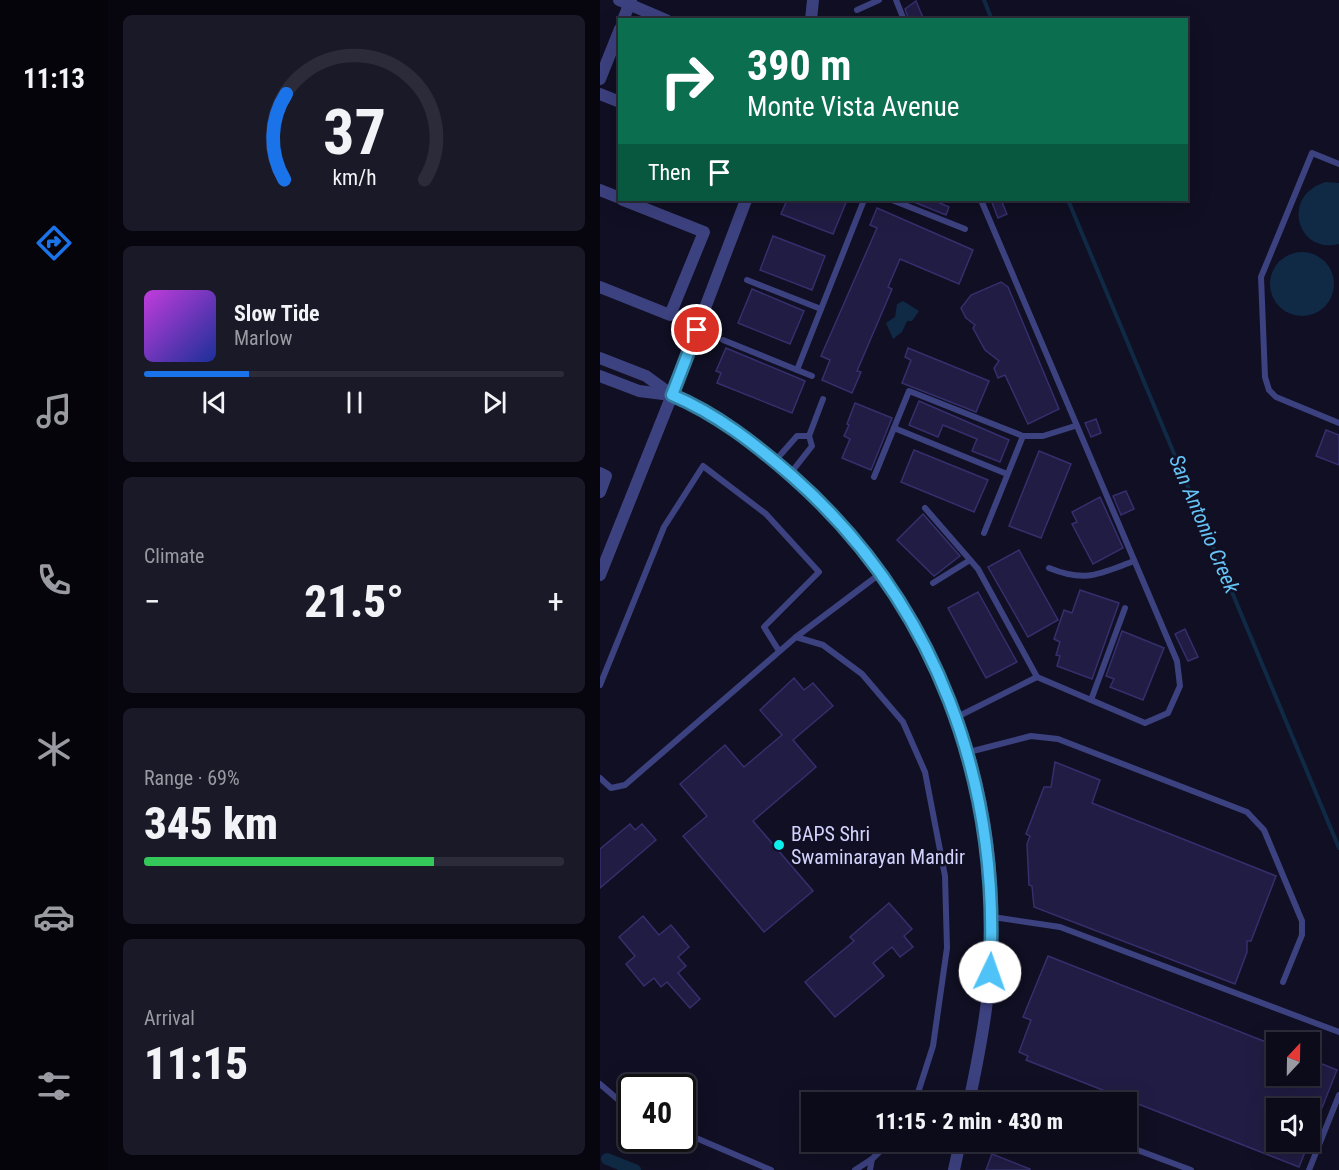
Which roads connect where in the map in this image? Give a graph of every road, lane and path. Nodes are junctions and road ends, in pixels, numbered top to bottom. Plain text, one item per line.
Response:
1 (813, 0) edge
2 (879, 0) edge
3 (896, 0) edge
4 (626, 2) edge
5 (857, 10) dead end
6 (623, 18) edge
7 (662, 18) edge
8 (811, 18) edge
9 (903, 18) edge
10 (618, 35) edge
11 (600, 79) edge
12 (600, 94) edge
13 (618, 101) edge
14 (1339, 164) edge
15 (600, 190) edge
16 (618, 198) edge
17 (626, 201) edge
18 (746, 201) edge
19 (864, 201) edge
20 (895, 201) edge
21 (981, 201) edge
22 (965, 229) dead end
23 (747, 280) dead end
24 (600, 287) edge
25 (821, 309) junction
26 (723, 340) dead end
27 (600, 358) edge
28 (797, 370) junction
29 (600, 376) edge
30 (812, 376) dead end
31 (672, 395) junction
32 (823, 399) dead end
33 (1339, 423) edge
34 (1075, 426) junction
35 (894, 428) junction
36 (809, 436) junction
37 (1023, 436) junction
38 (775, 461) junction
39 (790, 474) junction
40 (1007, 474) junction
41 (603, 475) edge
42 (874, 477) dead end
43 (600, 492) edge
44 (925, 508) dead end
45 (984, 533) dead end
46 (970, 560) junction
47 (1134, 561) junction
48 (1049, 568) dead end
49 (881, 573) junction
50 (600, 575) edge
51 (933, 583) dead end
52 (1125, 608) dead end
53 (796, 637) junction
54 (779, 651) junction
55 (1037, 677) junction
56 (600, 685) edge
57 (1091, 700) junction
58 (957, 717) junction
59 (969, 752) junction
60 (600, 778) edge
61 (993, 917) junction
62 (1283, 982) dead end
63 (1339, 1032) edge
64 (600, 1084) edge
65 (918, 1092) edge
66 (971, 1092) edge
67 (1339, 1095) edge
68 (618, 1098) edge
69 (696, 1138) edge
70 (1137, 1150) edge
71 (880, 1152) edge
72 (958, 1152) edge
73 (872, 1160) junction
74 (771, 1170) edge
75 (855, 1170) edge
76 (870, 1170) edge
77 (954, 1170) edge
78 (1191, 1170) edge
79 (1309, 1170) edge

1 - 8 street
2 - 5 lane
3 - 9 lane
4 - 6 street
4 - 7 street
10 - 11 street
12 - 13 street
14 - 33 lane
15 - 16 street
17 - 24 street
18 - 31 street
19 - 25 lane
20 - 22 lane
21 - 34 lane
23 - 25 lane
25 - 28 lane
26 - 28 lane
27 - 31 street
28 - 30 lane
29 - 31 street
31 - 38 street
31 - 50 street
32 - 36 lane
34 - 37 lane
34 - 47 lane
35 - 37 lane
35 - 40 lane
35 - 42 lane
36 - 38 lane
36 - 39 lane
37 - 40 lane
38 - 39 street
39 - 49 street
40 - 45 lane
41 - 43 street
44 - 46 lane
46 - 51 lane
46 - 55 lane
47 - 48 lane
47 - 57 lane
49 - 53 lane
49 - 58 street
52 - 57 lane
53 - 54 lane
53 - 65 lane
54 - 56 lane
54 - 60 lane
55 - 57 lane
55 - 58 lane
58 - 59 street
59 - 61 street
59 - 62 lane
61 - 63 lane
61 - 66 street
64 - 68 lane
67 - 79 lane
69 - 74 lane
70 - 78 lane
71 - 73 lane
72 - 77 street
73 - 75 lane
73 - 76 lane

